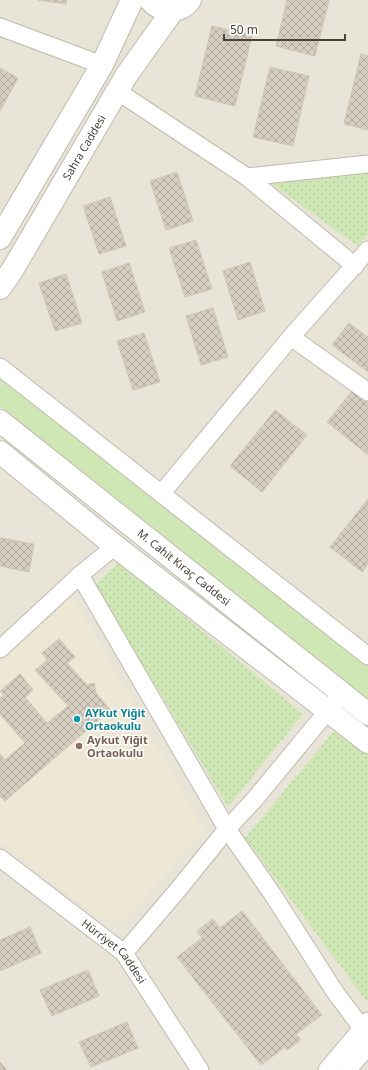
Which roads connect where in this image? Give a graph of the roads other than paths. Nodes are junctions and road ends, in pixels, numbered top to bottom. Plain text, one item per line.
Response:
1 (132, 0) edge
2 (150, 0) edge
3 (181, 5) edge
4 (0, 27) edge
5 (102, 65) junction
6 (117, 91) junction
7 (368, 164) edge
8 (246, 177) junction
9 (0, 238) edge
10 (368, 250) edge
11 (355, 266) junction
12 (0, 288) edge
13 (291, 337) junction
14 (0, 367) edge
15 (368, 392) edge
16 (0, 421) edge
17 (0, 452) edge
18 (161, 494) junction
19 (115, 546) junction
20 (80, 575) junction
21 (0, 649) edge
22 (368, 656) edge
23 (342, 694) junction
24 (328, 711) junction
25 (368, 714) edge
26 (368, 742) edge
27 (227, 829) junction
28 (0, 858) edge
29 (124, 953) junction
30 (366, 1029) edge
31 (368, 1046) edge
32 (200, 1070) edge
33 (327, 1070) edge
34 (347, 1070) edge

1 - 5 street
2 - 3 street, Sahra Caddesi
3 - 6 street, Sahra Caddesi
4 - 5 street
5 - 9 street
6 - 8 street
6 - 12 street, Sahra Caddesi
7 - 8 street
8 - 11 street
10 - 11 street
11 - 13 street
13 - 15 street
13 - 18 street
14 - 18 street
16 - 23 street, M. Cahit Kıraç Caddesi
17 - 19 street
18 - 22 street
19 - 20 street
19 - 24 street
20 - 21 street
20 - 27 street
23 - 24 street
23 - 25 street, M. Cahit Kıraç Caddesi
24 - 26 street
24 - 27 street
27 - 29 street
27 - 30 street
28 - 29 street, Hürriyet Caddesi
29 - 32 street, Hürriyet Caddesi
30 - 33 street
31 - 34 street

